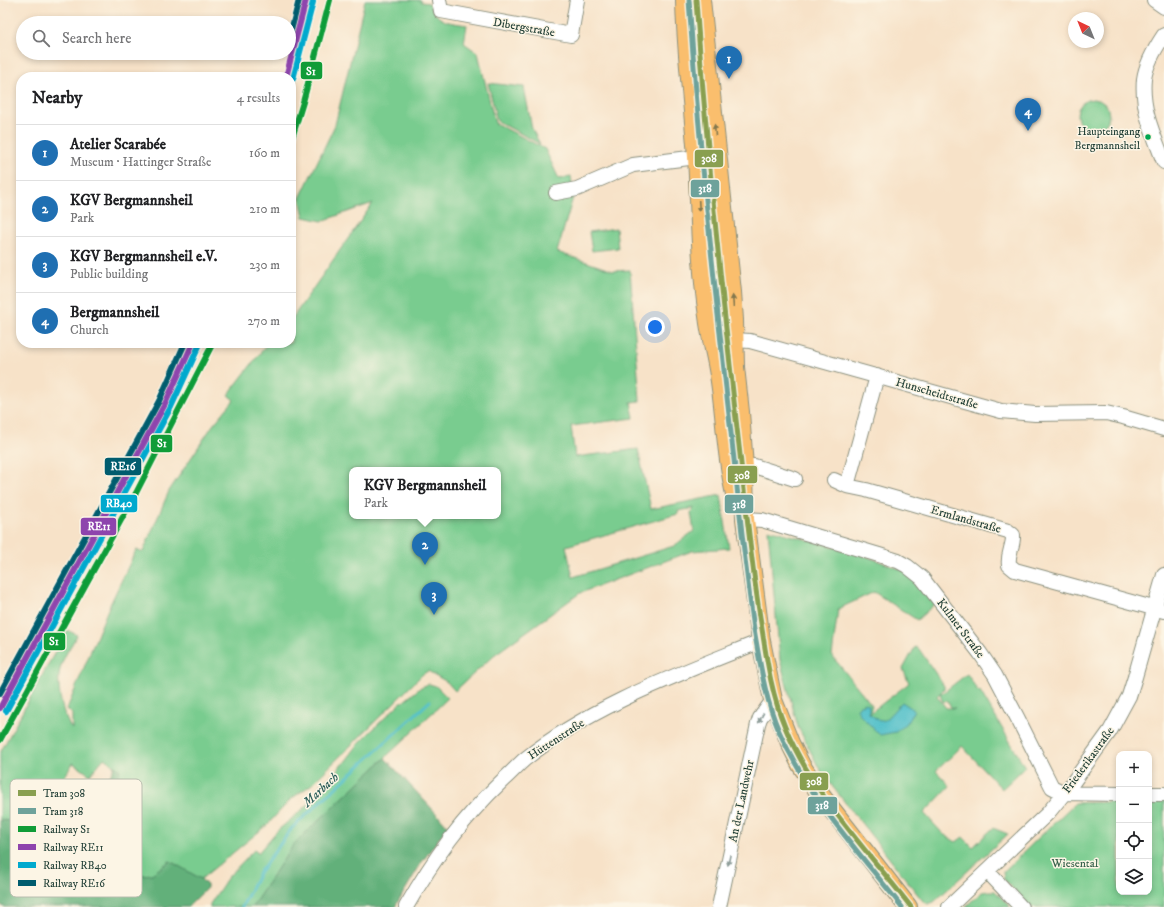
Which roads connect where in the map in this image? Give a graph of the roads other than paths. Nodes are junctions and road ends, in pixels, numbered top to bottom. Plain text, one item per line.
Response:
1 (577, 0) edge
2 (685, 0) edge
3 (701, 0) edge
4 (1154, 0) edge
5 (440, 6) edge
6 (1164, 7) edge
7 (1164, 35) edge
8 (697, 157) junction
9 (1164, 162) edge
10 (556, 193) dead end
11 (735, 340) junction
12 (712, 342) junction
13 (877, 376) junction
14 (1164, 429) edge
15 (738, 468) junction
16 (795, 478) dead end
17 (745, 519) junction
18 (1164, 575) edge
19 (1159, 610) edge
20 (761, 641) junction
21 (773, 700) junction
22 (1064, 793) junction
23 (1116, 794) edge
24 (1152, 794) edge
25 (1164, 794) edge
26 (987, 871) junction
27 (406, 907) edge
28 (719, 907) edge
29 (908, 907) edge
30 (949, 907) edge
31 (1021, 907) edge

1 - 5 street, Dibergstraße
2 - 8 main road
11 -> 3 main road
4 - 6 street
7 - 9 street
8 - 10 street
8 -> 12 main road
11 - 12 street, Hunscheidtstraße
11 - 13 street, Hunscheidtstraße
11 - 15 main road
12 - 15 main road
13 - 14 street, Hunscheidtstraße
13 - 19 street, Ermlandstraße
15 - 16 street
15 - 17 main road
17 - 20 main road
17 - 22 street, Kulmer Straße
18 - 19 street, Friederikastraße
19 - 22 street, Friederikastraße
20 - 21 main road
20 - 27 street, Hüttenstraße
21 -> 28 street, An der Landwehr
21 - 29 main road
22 - 23 street
22 - 26 street, Friederikastraße
24 - 25 street
26 - 30 street, Friederikastraße
26 - 31 street

